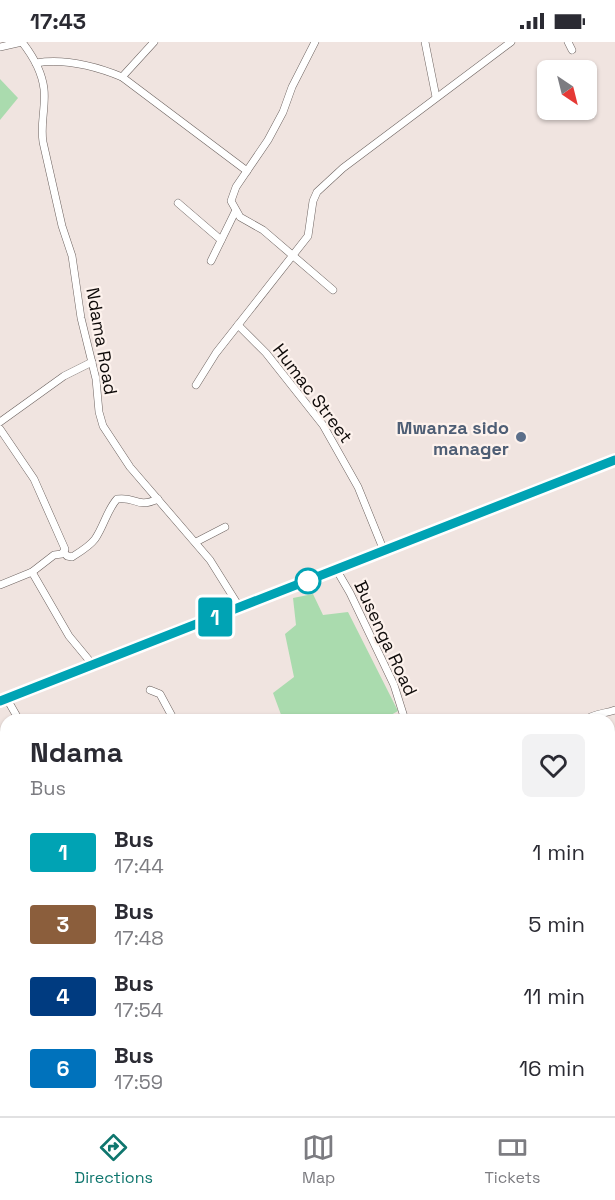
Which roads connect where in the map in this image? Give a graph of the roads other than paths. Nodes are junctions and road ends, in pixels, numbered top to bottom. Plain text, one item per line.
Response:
1 (22, 42) edge
2 (154, 42) edge
3 (315, 42) edge
4 (424, 42) edge
5 (512, 42) edge
6 (568, 42) edge
7 (0, 47) edge
8 (572, 50) dead end
9 (36, 63) junction
10 (122, 77) junction
11 (436, 97) junction
12 (247, 171) junction
13 (178, 203) dead end
14 (235, 212) junction
15 (221, 240) junction
16 (293, 254) junction
17 (211, 261) dead end
18 (333, 290) dead end
19 (238, 325) junction
20 (92, 362) junction
21 (196, 385) dead end
22 (0, 422) edge
23 (0, 429) edge
24 (615, 460) edge
25 (158, 499) junction
26 (225, 527) dead end
27 (196, 542) junction
28 (384, 551) junction
29 (64, 552) junction
30 (336, 569) junction
31 (32, 572) junction
32 (0, 585) edge
33 (240, 608) junction
34 (93, 665) junction
35 (150, 690) dead end
36 (3, 700) edge
37 (615, 710) edge
38 (14, 714) edge
39 (171, 714) edge
40 (403, 714) edge
41 (594, 714) edge

1 - 7 street
1 - 9 street, Ndama Road
2 - 10 street
3 - 12 street
4 - 11 street
5 - 11 street
6 - 8 street
9 - 10 street
9 - 20 street, Ndama Road
10 - 12 street
11 - 16 street
12 - 14 street
13 - 15 street
14 - 15 street
14 - 16 street
15 - 17 street
16 - 18 street
16 - 19 street
19 - 21 street
19 - 28 street, Humac Street
20 - 22 street
20 - 25 street, Ndama Road
23 - 29 street
24 - 28 highway
25 - 27 street, Ndama Road
25 - 29 street
26 - 27 street
27 - 33 street, Ndama Road
28 - 30 highway
29 - 31 street
30 - 33 highway
30 - 40 street, Busenga Road
31 - 32 street
31 - 34 street
33 - 34 highway
34 - 36 highway
35 - 39 street
36 - 38 street
37 - 41 street

